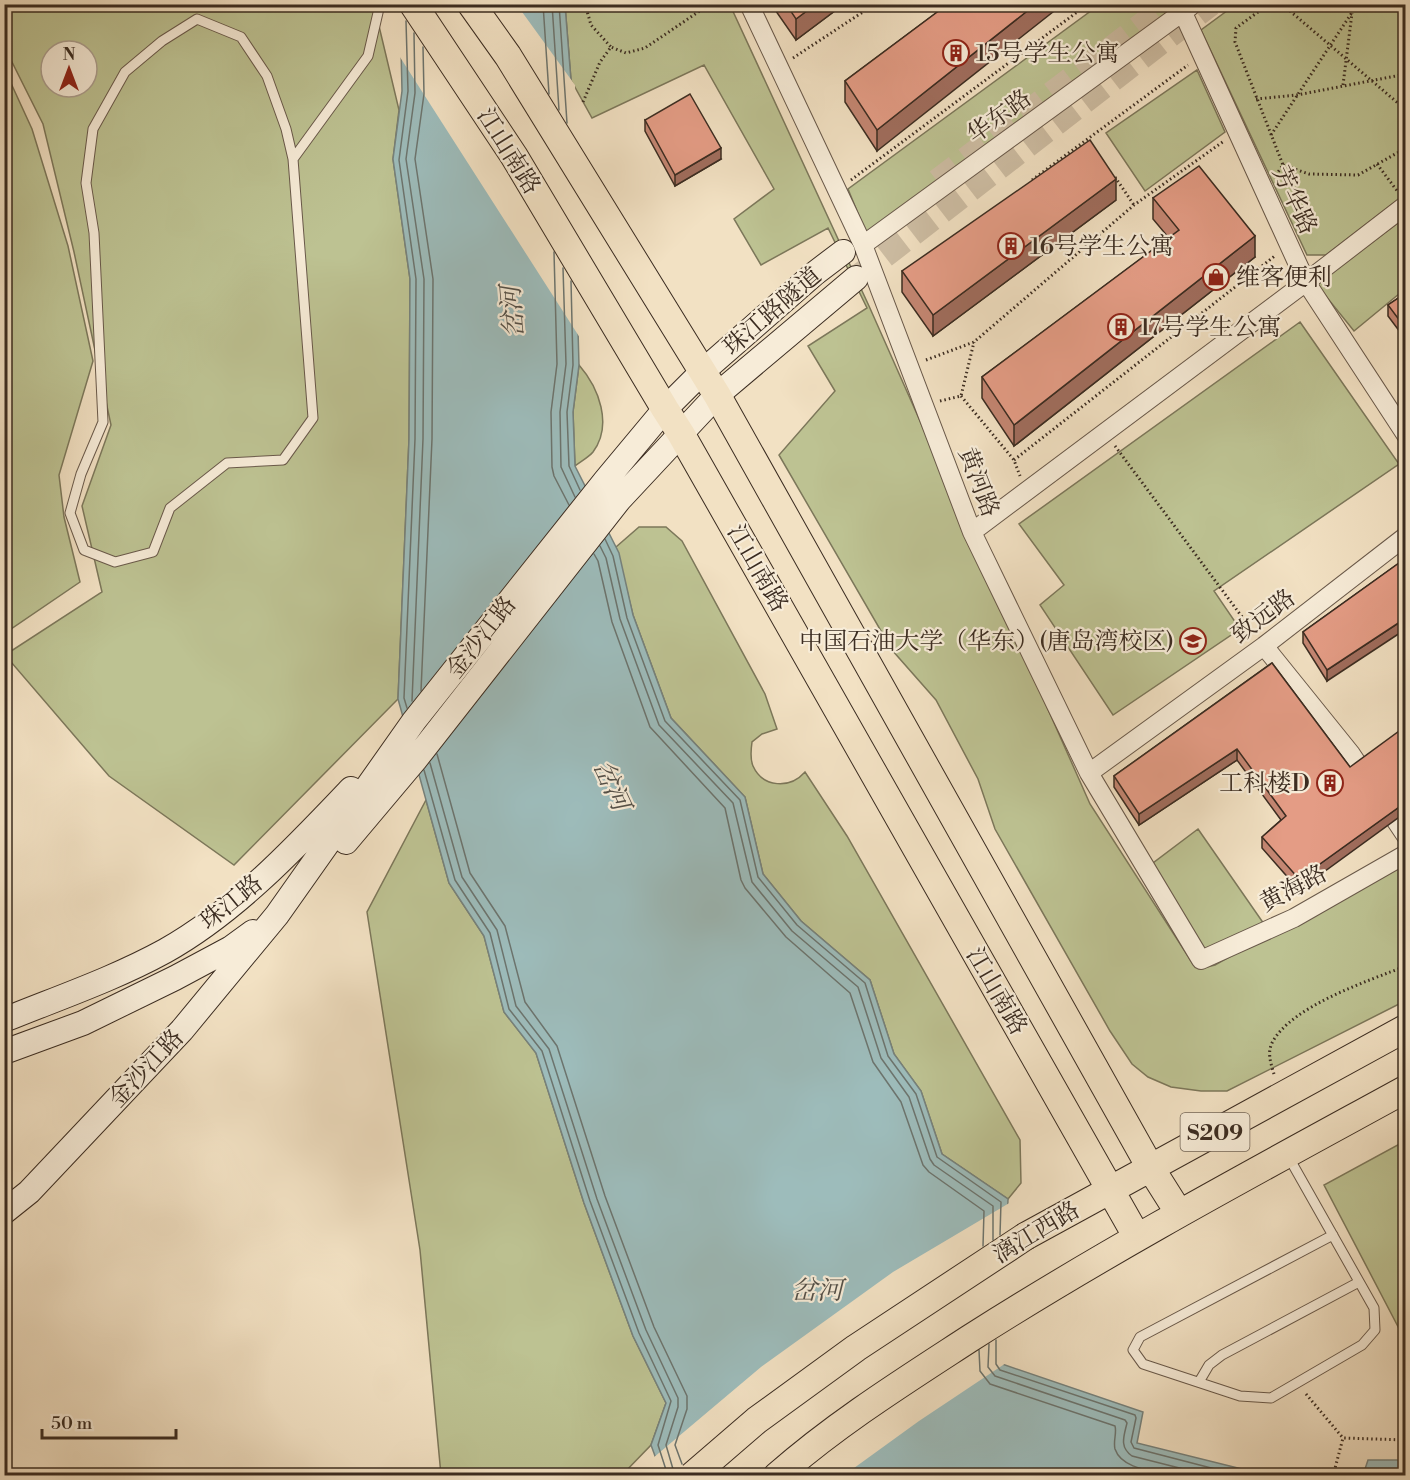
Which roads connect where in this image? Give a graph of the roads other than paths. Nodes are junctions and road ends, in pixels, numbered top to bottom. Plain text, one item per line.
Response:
1 (380, 4) edge
2 (413, 4) edge
3 (471, 4) edge
4 (749, 4) edge
5 (1185, 7) edge
6 (293, 159) junction
7 (1402, 199) edge
8 (853, 249) junction
9 (856, 278) tunnel mouth
10 (1306, 282) junction
11 (702, 372) junction
12 (717, 395) junction
13 (665, 409) junction
14 (681, 434) junction
15 (1406, 435) edge
16 (972, 532) junction
17 (1406, 536) edge
18 (1264, 646) junction
19 (414, 721) junction
20 (1089, 773) junction
21 (1406, 836) edge
22 (1406, 854) edge
23 (249, 889) junction
24 (277, 915) junction
25 (1201, 960) joint
26 (4, 1020) edge
27 (1406, 1028) edge
28 (4, 1053) edge
29 (1406, 1089) edge
30 (1287, 1154) junction
31 (1150, 1167) junction
32 (1110, 1189) junction
33 (4, 1212) edge
34 (1179, 1213) junction
35 (1333, 1235) junction
36 (1137, 1237) junction
37 (1359, 1282) junction
38 (1198, 1382) junction
39 (692, 1476) edge
40 (777, 1476) edge

1 - 6 lane
2 - 13 main road, 江山南路
3 - 11 main road, 江山南路
4 - 8 street, 黄河路
5 - 8 street, 华东路
5 - 10 street, 芳华路
6 - 6 lane
7 - 10 street
8 - 11 main road, 珠江路隧道
8 - 16 street, 黄河路
9 - 12 main road, 珠江路隧道
10 - 15 street, 芳华路
10 - 16 street
11 - 12 main road, 江山南路
11 - 13 main road, 金沙江路
12 - 14 main road, 金沙江路
12 - 31 main road, 江山南路
13 - 14 main road, 江山南路
13 - 19 main road, 金沙江路
14 - 24 main road, 金沙江路
14 - 32 main road, 江山南路
16 - 20 street, 黄河路
17 - 18 street, 致远路
18 - 20 street, 致远路
18 - 21 street
19 - 23 main road, 珠江路
19 - 24 main road, 金沙江路
20 - 25 street, 黄河路
22 - 25 street, 黄海路
23 - 24 main road
23 - 26 main road, 珠江路
24 - 28 main road, 珠江路
24 - 33 main road, 金沙江路
27 - 31 main road, 漓江西路 / S209
29 - 30 main road, S209
30 - 34 main road, S209
30 - 35 lane
31 - 32 main road, 漓江西路 / S209
31 - 34 main road, 江山南路
32 - 36 main road, 江山南路
32 - 39 main road, 漓江西路 / S209, bridge
34 - 36 main road, S209
35 - 37 lane
35 - 38 lane
36 - 40 main road, S209
37 - 38 lane
37 - 38 lane

